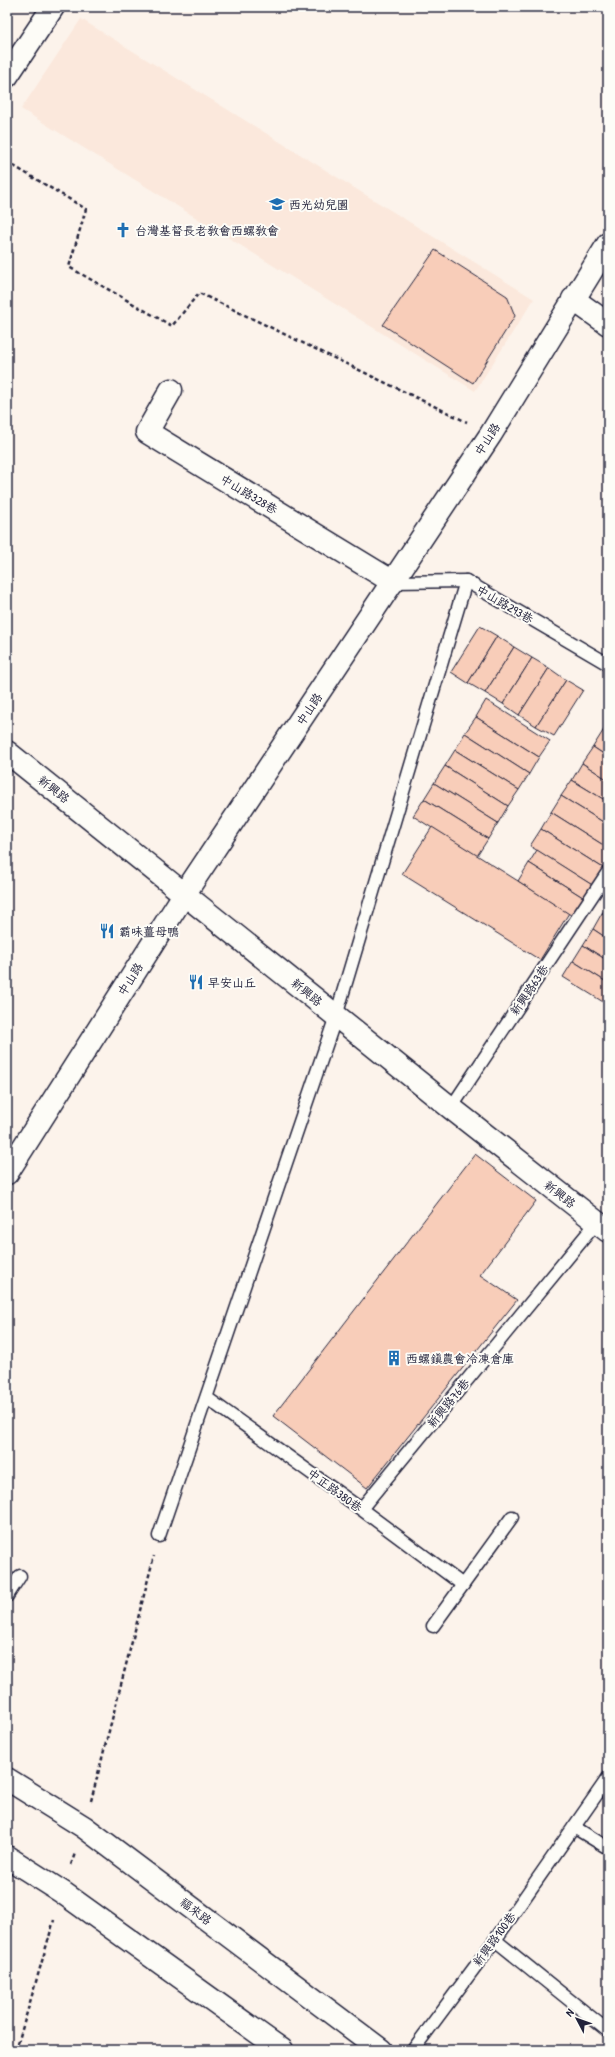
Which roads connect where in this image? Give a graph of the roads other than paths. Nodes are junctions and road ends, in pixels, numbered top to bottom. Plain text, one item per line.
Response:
1 (53, 7) edge
2 (7, 76) edge
3 (608, 244) edge
4 (573, 299) junction
5 (608, 324) edge
6 (171, 390) dead end
7 (466, 580) junction
8 (393, 582) junction
9 (608, 664) edge
10 (7, 752) edge
11 (608, 872) edge
12 (185, 893) junction
13 (336, 1016) junction
14 (451, 1108) junction
15 (7, 1173) edge
16 (602, 1227) edge
17 (207, 1398) junction
18 (361, 1509) junction
19 (512, 1517) dead end
20 (159, 1536) road end
21 (20, 1576) dead end
22 (463, 1585) junction
23 (7, 1596) edge
24 (433, 1626) dead end
25 (608, 1778) edge
26 (7, 1779) edge
27 (574, 1827) junction
28 (608, 1848) edge
29 (7, 1857) edge
30 (495, 1940) junction
31 (608, 2031) edge
32 (282, 2050) edge
33 (381, 2050) edge
34 (413, 2050) edge

1 - 2 street
3 - 4 street, 中山路
4 - 5 street
4 - 8 street, 中山路
6 - 8 street, 中山路328巷
7 - 8 lane, 中山路293巷
7 - 9 lane, 中山路293巷
7 - 13 lane
8 - 12 street, 中山路
10 - 12 street, 新興路
11 - 14 lane, 新興路63巷
12 - 13 street, 新興路
12 - 15 street, 中山路
13 - 14 street, 新興路
13 - 17 lane
14 - 16 street, 新興路
16 - 18 lane, 新興路76巷
17 - 18 lane, 中正路380巷
17 - 20 lane
18 - 22 lane, 中正路380巷
19 - 22 lane
21 - 23 lane
22 - 24 lane
25 - 27 lane, 新興路100巷
26 - 33 street, 福來路
27 - 28 lane
27 - 30 lane, 新興路100巷
29 - 32 street
30 - 31 lane
30 - 34 lane, 新興路100巷

